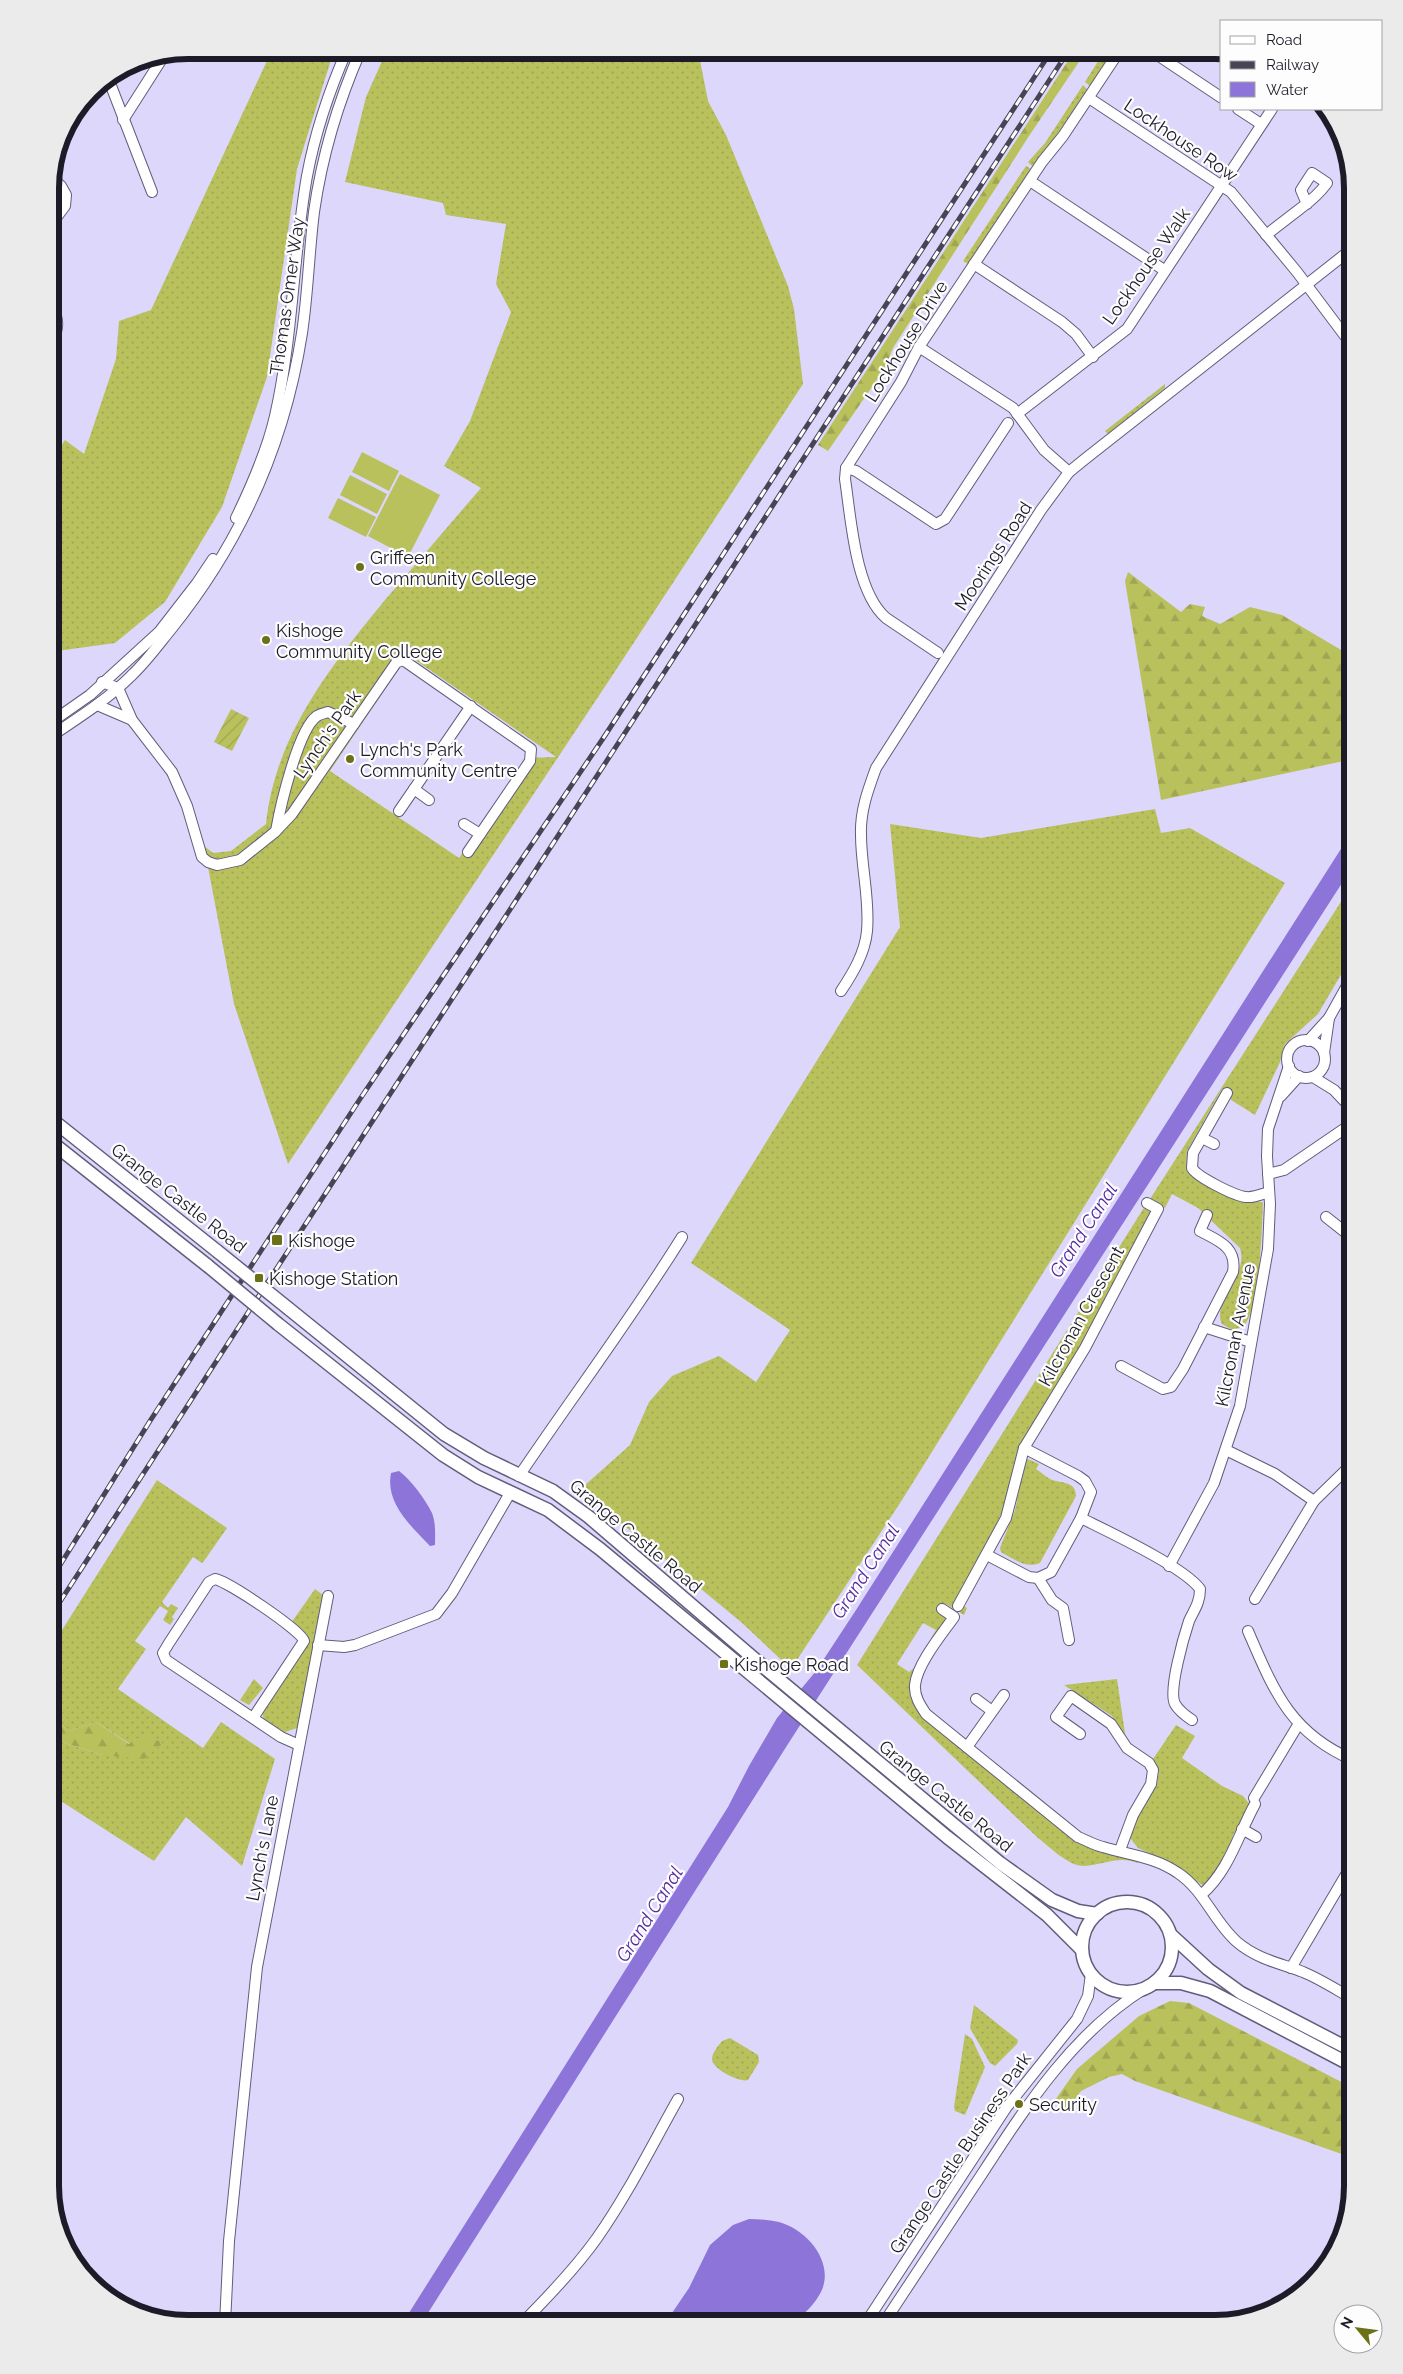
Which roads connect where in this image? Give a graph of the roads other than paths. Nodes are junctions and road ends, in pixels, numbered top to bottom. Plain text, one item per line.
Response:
1 (344, 59) edge
2 (356, 59) edge
3 (1114, 59) edge
4 (1164, 59) edge
5 (160, 62) edge
6 (110, 84) edge
7 (1220, 97) edge
8 (1089, 98) junction
9 (1240, 110) edge
10 (1271, 110) edge
11 (123, 120) junction
12 (1261, 124) junction
13 (1030, 181) junction
14 (1221, 184) junction
15 (59, 185) edge
16 (152, 192) dead end
17 (1307, 204) dead end
18 (59, 214) edge
19 (1266, 235) junction
20 (1344, 255) edge
21 (974, 264) junction
22 (1164, 270) junction
23 (1306, 284) junction
24 (1344, 335) edge
25 (919, 347) junction
26 (1093, 357) junction
27 (1017, 414) junction
28 (1008, 423) dead end
29 (846, 468) junction
30 (1070, 472) junction
31 (938, 653) dead end
32 (102, 682) junction
33 (118, 688) junction
34 (97, 705) junction
35 (471, 706) junction
36 (59, 716) edge
37 (132, 720) junction
38 (354, 724) junction
39 (59, 732) edge
40 (414, 789) junction
41 (429, 800) dead end
42 (399, 811) dead end
43 (464, 824) dead end
44 (276, 832) junction
45 (480, 834) junction
46 (468, 852) dead end
47 (841, 991) dead end
48 (1344, 991) edge
49 (1329, 1018) junction
50 (1308, 1041) junction
51 (1324, 1053) junction
52 (1289, 1066) junction
53 (1323, 1067) junction
54 (1298, 1076) junction
55 (1313, 1077) junction
56 (1334, 1090) junction
57 (1227, 1093) dead end
58 (1279, 1099) junction
59 (1344, 1101) edge
60 (59, 1125) edge
61 (1344, 1129) dead end
62 (1202, 1138) junction
63 (1214, 1144) dead end
64 (59, 1148) edge
65 (1268, 1174) junction
66 (1269, 1192) junction
67 (1147, 1203) dead end
68 (1207, 1215) dead end
69 (1326, 1217) dead end
70 (1344, 1232) edge
71 (682, 1237) dead end
72 (1204, 1327) junction
73 (1251, 1342) junction
74 (1121, 1366) dead end
75 (1024, 1448) junction
76 (1226, 1450) junction
77 (1344, 1472) edge
78 (519, 1476) junction
79 (510, 1492) junction
80 (1314, 1501) junction
81 (1081, 1518) junction
82 (987, 1555) junction
83 (1169, 1566) junction
84 (1038, 1578) junction
85 (328, 1596) dead end
86 (1255, 1599) dead end
87 (958, 1606) dead end
88 (942, 1609) dead end
89 (1248, 1631) dead end
90 (1069, 1640) dead end
91 (318, 1645) junction
92 (1004, 1695) dead end
93 (976, 1699) dead end
94 (992, 1711) junction
95 (253, 1718) junction
96 (1192, 1720) dead end
97 (1298, 1725) junction
98 (1080, 1734) dead end
99 (299, 1745) junction
100 (967, 1747) junction
101 (1344, 1755) edge
102 (1242, 1829) junction
103 (1256, 1837) dead end
104 (1120, 1850) junction
105 (1344, 1875) edge
106 (1201, 1895) junction
107 (1097, 1914) junction
108 (1170, 1935) junction
109 (1082, 1950) junction
110 (1291, 1968) junction
111 (1091, 1974) junction
112 (1149, 1986) junction
113 (1344, 1994) edge
114 (1344, 2046) edge
115 (1344, 2061) edge
116 (678, 2099) dead end
117 (225, 2315) edge
118 (530, 2315) edge
119 (871, 2315) edge
120 (889, 2315) edge

1 - 32 street, Thomas Omer Way
2 - 33 street, Thomas Omer Way
3 - 8 street, Lockhouse Drive
4 - 7 street
5 - 11 street
6 - 11 street
8 - 13 street, Lockhouse Drive
8 - 14 street, Lockhouse Row
9 - 12 street
10 - 12 street, Lockhouse Walk
11 - 16 street
12 - 14 street, Lockhouse Walk
13 - 21 street, Lockhouse Drive
13 - 22 street
14 - 19 street, Lockhouse Row
14 - 22 street, Lockhouse Walk
15 - 18 street
17 - 19 street
19 - 23 street, Lockhouse Row
20 - 23 street, Moorings Road
21 - 25 street, Lockhouse Drive
21 - 26 street
22 - 26 street, Lockhouse Walk
23 - 24 street, Lockhouse Row
23 - 30 street, Moorings Road
25 - 27 street
25 - 29 street, Lockhouse Drive
26 - 27 street, Lockhouse Walk
27 - 30 street
28 - 29 street
29 - 31 street
30 - 47 street, Moorings Road
32 - 33 street
32 - 36 street, Thomas Omer Way
33 - 34 street, Thomas Omer Way
33 - 37 street
34 - 37 street
34 - 39 street, Thomas Omer Way
35 - 38 street, Lynch's Park
35 - 40 street
35 - 45 street, Lynch's Park
37 - 44 street, Lynch's Park
38 - 44 street, Lynch's Park
38 - 44 street
40 - 41 street
40 - 42 street
43 - 45 street
45 - 46 street, Lynch's Park
48 - 49 street
49 - 50 street
49 - 51 street
50 - 51 street
50 - 52 street
51 - 53 street
52 - 54 street
52 - 58 street, Kilcronan Avenue
53 - 55 street
53 - 56 street
54 - 55 street
54 - 58 street, Kilcronan Avenue
55 - 56 street
56 - 59 street
57 - 62 street
58 - 65 street, Kilcronan Avenue
60 - 78 main road, Grange Castle Road, bridge
61 - 65 street
62 - 63 street
62 - 66 street
64 - 79 main road, Grange Castle Road, bridge
65 - 66 street, Kilcronan Avenue
66 - 73 street, Kilcronan Avenue
67 - 75 street, Kilcronan Crescent
68 - 72 street
69 - 70 street
71 - 78 street
72 - 73 street
72 - 74 street
73 - 76 street, Kilcronan Avenue
75 - 81 street
75 - 82 street, Kilcronan Crescent
76 - 80 street
76 - 83 street, Kilcronan Avenue
77 - 80 street
78 - 107 main road, Grange Castle Road
79 - 91 street
79 - 109 main road, Grange Castle Road
80 - 86 street
81 - 83 street
81 - 84 street
82 - 84 street
82 - 87 street, Kilcronan Crescent
83 - 96 street
84 - 90 street
85 - 91 street, Lynch's Lane
88 - 100 street
89 - 97 street
91 - 99 street, Lynch's Lane
92 - 94 street
93 - 94 street
94 - 100 street
95 - 95 street
95 - 99 street
97 - 101 street
97 - 102 street
98 - 104 street
99 - 117 street, Lynch's Lane
100 - 104 street
102 - 103 street
102 - 106 street
104 - 106 street
105 - 110 street
106 - 110 street
107 - 108 main road
107 - 109 main road
108 - 112 main road
108 - 114 main road
109 - 111 main road, Grange Castle Road
110 - 113 street
111 - 112 main road
111 - 119 street, Grange Castle Business Park
112 - 115 main road
112 - 120 street, Grange Castle Business Park
116 - 118 street

